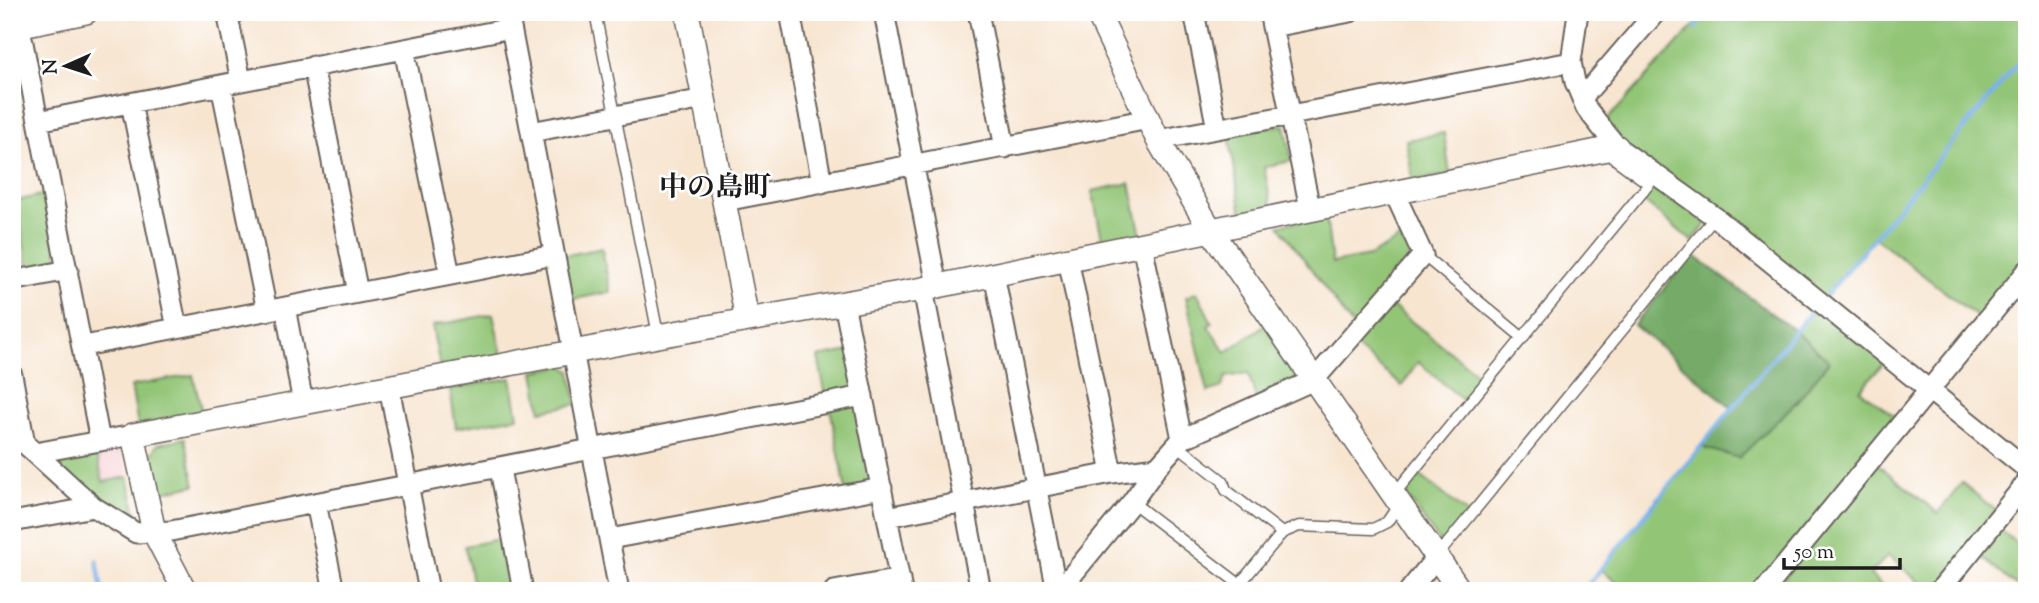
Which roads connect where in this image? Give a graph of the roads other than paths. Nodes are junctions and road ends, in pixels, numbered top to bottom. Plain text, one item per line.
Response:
1 (86, 12) edge
2 (227, 12) edge
3 (595, 12) edge
4 (687, 12) edge
5 (790, 12) edge
6 (884, 12) edge
7 (978, 12) edge
8 (1097, 12) edge
9 (1194, 12) edge
10 (1350, 12) edge
11 (1578, 12) edge
12 (1656, 12) edge
13 (509, 20) edge
14 (1271, 20) edge
15 (16, 21) edge
16 (404, 49) junction
17 (1571, 62) junction
18 (313, 66) junction
19 (231, 83) junction
20 (1582, 98) junction
21 (704, 99) junction
22 (131, 103) junction
23 (1290, 115) junction
24 (616, 116) junction
25 (38, 121) junction
26 (1217, 129) junction
27 (1153, 130) junction
28 (531, 132) junction
29 (1617, 147) junction
30 (1005, 148) junction
31 (914, 166) junction
32 (822, 183) junction
33 (1394, 192) junction
34 (724, 201) junction
35 (1310, 208) junction
36 (1715, 217) junction
37 (1210, 229) junction
38 (1142, 244) junction
39 (554, 255) junction
40 (1423, 255) junction
41 (1068, 259) junction
42 (68, 270) junction
43 (2027, 271) edge
44 (994, 274) junction
45 (450, 275) junction
46 (12, 281) edge
47 (930, 287) junction
48 (358, 293) junction
49 (844, 303) junction
50 (276, 309) junction
51 (747, 319) junction
52 (177, 328) junction
53 (658, 336) junction
54 (1523, 338) junction
55 (84, 346) junction
56 (572, 352) junction
57 (12, 375) edge
58 (1314, 380) junction
59 (388, 387) junction
60 (1929, 391) junction
61 (863, 396) junction
62 (303, 403) junction
63 (134, 435) junction
64 (100, 441) junction
65 (1179, 442) junction
66 (24, 444) edge
67 (592, 451) junction
68 (1157, 467) junction
69 (500, 469) junction
70 (2027, 469) edge
71 (1112, 473) junction
72 (2027, 482) edge
73 (408, 486) junction
74 (881, 488) junction
75 (1036, 488) junction
76 (1397, 498) junction
77 (963, 502) junction
78 (1132, 502) junction
79 (316, 503) junction
80 (94, 507) junction
81 (887, 517) junction
82 (12, 522) edge
83 (154, 532) junction
84 (1282, 533) junction
85 (610, 539) junction
86 (1438, 555) junction
87 (901, 585) edge
88 (1237, 588) edge
89 (1767, 590) edge
90 (186, 591) edge
91 (334, 591) edge
92 (429, 591) edge
93 (523, 591) edge
94 (619, 591) edge
95 (834, 591) edge
96 (981, 591) edge
97 (1058, 591) edge
98 (1409, 591) edge
99 (1460, 591) edge
100 (1940, 591) edge

1 - 15 street
2 - 19 street
3 - 24 lane
4 - 21 street
5 - 32 street
6 - 31 street
7 - 30 street
8 - 27 street
9 - 26 street
10 - 14 street
11 - 17 street
12 - 20 street
13 - 16 street
13 - 28 street
14 - 23 street
15 - 25 street
16 - 18 street
16 - 45 street
17 - 20 street
17 - 23 street
18 - 19 street
18 - 48 street
19 - 22 street
19 - 50 street
20 - 29 street
21 - 24 street
21 - 34 street
22 - 25 street
22 - 52 street
23 - 26 street
23 - 35 street
24 - 28 street
24 - 53 lane
25 - 42 street
26 - 27 street
27 - 30 street
27 - 37 street
28 - 39 street
29 - 33 street
29 - 36 street
29 - 54 lane
30 - 31 street
31 - 32 street
31 - 47 street
32 - 34 street
33 - 35 street
33 - 40 street
34 - 51 street
35 - 37 street
36 - 60 street
36 - 86 lane
37 - 38 street
37 - 58 street
38 - 41 street
38 - 65 street
39 - 45 street
39 - 56 street
40 - 54 lane
40 - 58 street
41 - 44 street
41 - 71 street
42 - 46 street
42 - 55 street
43 - 60 street
44 - 47 street
44 - 75 street
45 - 48 street
47 - 49 street
47 - 77 street
48 - 50 street
49 - 51 street
49 - 61 street
50 - 52 street
50 - 62 street
51 - 53 street
52 - 55 street
53 - 56 street
54 - 76 lane
55 - 64 street
56 - 59 street
56 - 67 street
57 - 66 street
58 - 65 street
58 - 76 street
59 - 62 street
59 - 73 street
60 - 70 street
60 - 89 street
61 - 67 street
61 - 74 street
62 - 63 street
63 - 64 street
63 - 83 street
64 - 66 street
65 - 68 street
65 - 84 lane
66 - 80 street
67 - 69 street
67 - 85 street
68 - 71 street
68 - 78 street
69 - 73 street
69 - 93 street
71 - 75 street
72 - 100 street
73 - 79 street
73 - 92 street
74 - 81 street
74 - 85 street
75 - 77 street
75 - 97 street
76 - 84 lane
76 - 86 street
77 - 81 street
77 - 96 street
78 - 88 lane
78 - 97 street
79 - 83 street
79 - 91 street
80 - 82 street
80 - 83 street
81 - 87 street
83 - 90 street
84 - 88 lane
85 - 94 street
86 - 98 street
86 - 99 street
87 - 95 street

